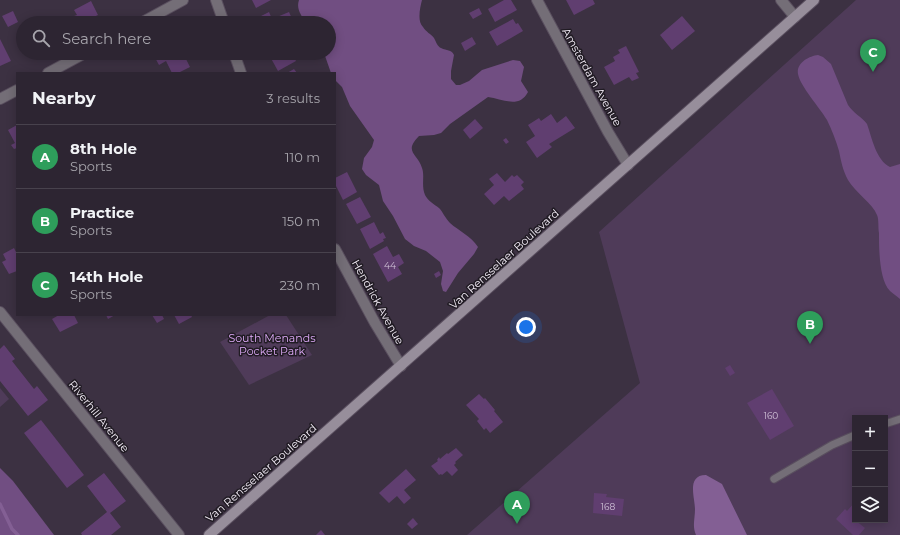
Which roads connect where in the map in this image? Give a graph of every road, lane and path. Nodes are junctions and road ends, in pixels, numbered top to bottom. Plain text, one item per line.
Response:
1 (184, 0) edge
2 (216, 0) edge
3 (537, 0) edge
4 (781, 0) edge
5 (814, 0) edge
6 (154, 16) edge
7 (222, 16) edge
8 (795, 17) junction
9 (72, 60) edge
10 (236, 60) edge
11 (50, 72) edge
12 (241, 72) edge
13 (16, 91) edge
14 (0, 99) edge
15 (628, 165) junction
16 (336, 251) edge
17 (1, 315) edge
18 (401, 366) junction
19 (900, 419) edge
20 (888, 423) edge
21 (852, 436) edge
22 (774, 479) dead end
23 (179, 535) edge
24 (210, 535) edge

1 - 6 street
2 - 7 street
3 - 15 street, Amsterdam Avenue
4 - 8 street
5 - 8 main road, Van Rensselaer Boulevard
8 - 15 main road, Van Rensselaer Boulevard
9 - 11 street
10 - 12 street
13 - 14 street
15 - 18 main road, Van Rensselaer Boulevard
16 - 18 street, Hendrick Avenue
17 - 23 street, Riverhill Avenue
18 - 24 main road, Van Rensselaer Boulevard
19 - 20 lane
21 - 22 lane

